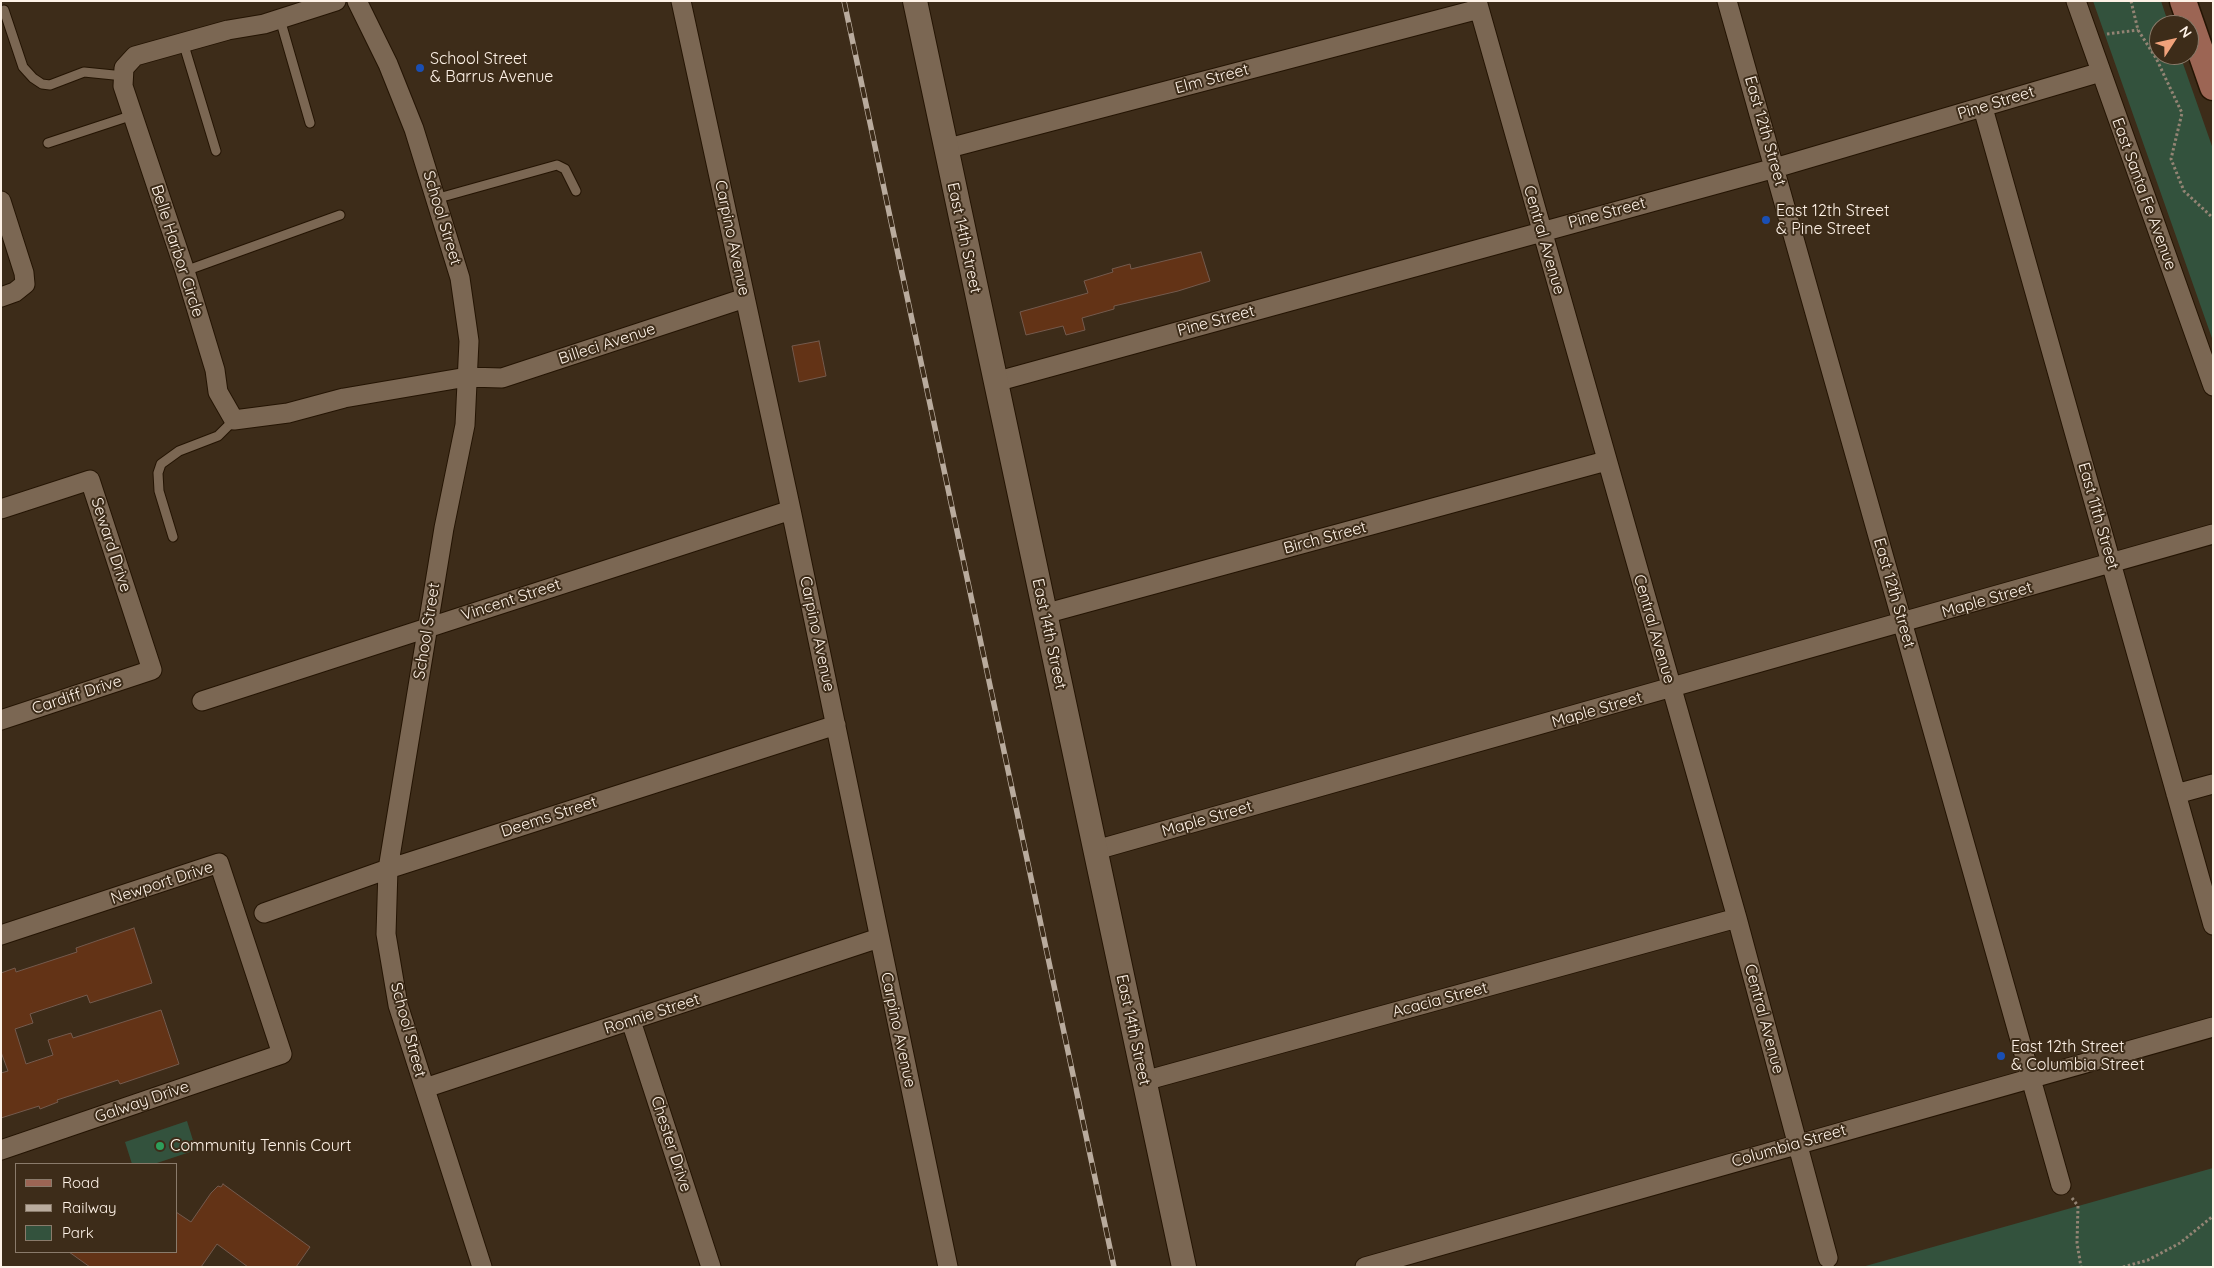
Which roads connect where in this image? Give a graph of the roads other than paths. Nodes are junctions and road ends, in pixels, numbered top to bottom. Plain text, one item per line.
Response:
1 (336, 1) edge
2 (357, 1) edge
3 (681, 1) edge
4 (915, 1) edge
5 (1727, 1) edge
6 (2076, 1) edge
7 (2183, 1) edge
8 (1478, 5) edge
9 (4, 10) dead end
10 (280, 19) junction
11 (183, 42) junction
12 (2101, 72) junction
13 (124, 76) junction
14 (2213, 87) edge
15 (1983, 108) junction
16 (133, 115) junction
17 (310, 123) dead end
18 (48, 142) dead end
19 (945, 149) junction
20 (216, 151) dead end
21 (1775, 168) junction
22 (576, 192) dead end
23 (436, 199) junction
24 (1, 201) edge
25 (340, 215) dead end
26 (1541, 231) junction
27 (185, 271) junction
28 (1, 296) edge
29 (745, 298) junction
30 (467, 377) junction
31 (995, 382) junction
32 (2213, 386) edge
33 (234, 420) junction
34 (1606, 461) junction
35 (1, 509) edge
36 (791, 510) junction
37 (2213, 534) edge
38 (173, 538) dead end
39 (2111, 565) junction
40 (1044, 614) junction
41 (1902, 624) junction
42 (427, 627) junction
43 (152, 670) joint
44 (1671, 690) junction
45 (202, 701) dead end
46 (1, 720) edge
47 (836, 725) junction
48 (2213, 784) edge
49 (2176, 794) junction
50 (1096, 850) junction
51 (388, 869) junction
52 (264, 913) dead end
53 (1737, 918) junction
54 (2213, 925) edge
55 (1, 936) edge
56 (879, 938) junction
57 (631, 1021) junction
58 (2213, 1027) edge
59 (282, 1054) joint
60 (2030, 1079) junction
61 (1144, 1081) junction
62 (425, 1088) junction
63 (1798, 1143) junction
64 (1, 1150) edge
65 (2061, 1185) road end
66 (1828, 1258) dead end
67 (482, 1267) edge
68 (711, 1267) edge
69 (948, 1267) edge
70 (1184, 1267) edge
71 (1365, 1267) edge

1 - 10 street
2 - 23 street, School Street
3 - 29 street, Carpino Avenue
4 - 19 street, East 14th Street
5 - 21 street, East 12th Street
6 - 12 street, East Santa Fe Avenue
7 - 14 main road
8 - 19 street, Elm Street
8 - 26 street, Central Avenue
9 - 13 lane
10 - 11 street
10 - 17 lane
11 - 13 street
11 - 20 lane
12 - 15 street, Pine Street
12 - 32 street, East Santa Fe Avenue
13 - 16 street, Belle Harbor Circle
15 - 21 street, Pine Street
15 - 39 street, East 11th Street
16 - 18 lane
16 - 27 street, Belle Harbor Circle
19 - 31 street, East 14th Street
21 - 26 street, Pine Street
21 - 41 street, East 12th Street
22 - 23 lane
23 - 30 street, School Street
24 - 28 street
25 - 27 lane
26 - 31 street, Pine Street
26 - 34 street, Central Avenue
27 - 33 street, Belle Harbor Circle
29 - 30 street, Billeci Avenue
29 - 36 street, Carpino Avenue
30 - 33 street
30 - 42 street, School Street
31 - 40 street, East 14th Street
33 - 38 lane
34 - 40 street, Birch Street
34 - 44 street, Central Avenue
35 - 43 street, Seward Drive
36 - 42 street, Vincent Street
36 - 47 street, Carpino Avenue
37 - 39 street, Maple Street
39 - 41 street, Maple Street
39 - 49 street, East 11th Street
40 - 50 street, East 14th Street
41 - 44 street, Maple Street
41 - 60 street, East 12th Street
42 - 45 street, Vincent Street
42 - 51 street, School Street
43 - 46 street, Cardiff Drive
44 - 50 street, Maple Street
44 - 53 street, Central Avenue
47 - 51 street, Deems Street
47 - 56 street, Carpino Avenue
48 - 49 street
49 - 54 street, East 11th Street
50 - 61 street, East 14th Street
51 - 52 street, Deems Street
51 - 62 street, School Street
53 - 61 street, Acacia Street
53 - 63 street, Central Avenue
55 - 59 street, Newport Drive
56 - 57 street, Ronnie Street
56 - 69 street, Carpino Avenue
57 - 62 street, Ronnie Street
57 - 68 street, Chester Drive
58 - 60 street, Columbia Street
59 - 64 street, Galway Drive
60 - 63 street, Columbia Street
60 - 65 street, East 12th Street
61 - 70 street, East 14th Street
62 - 67 street, School Street
63 - 66 street, Central Avenue
63 - 71 street, Columbia Street

